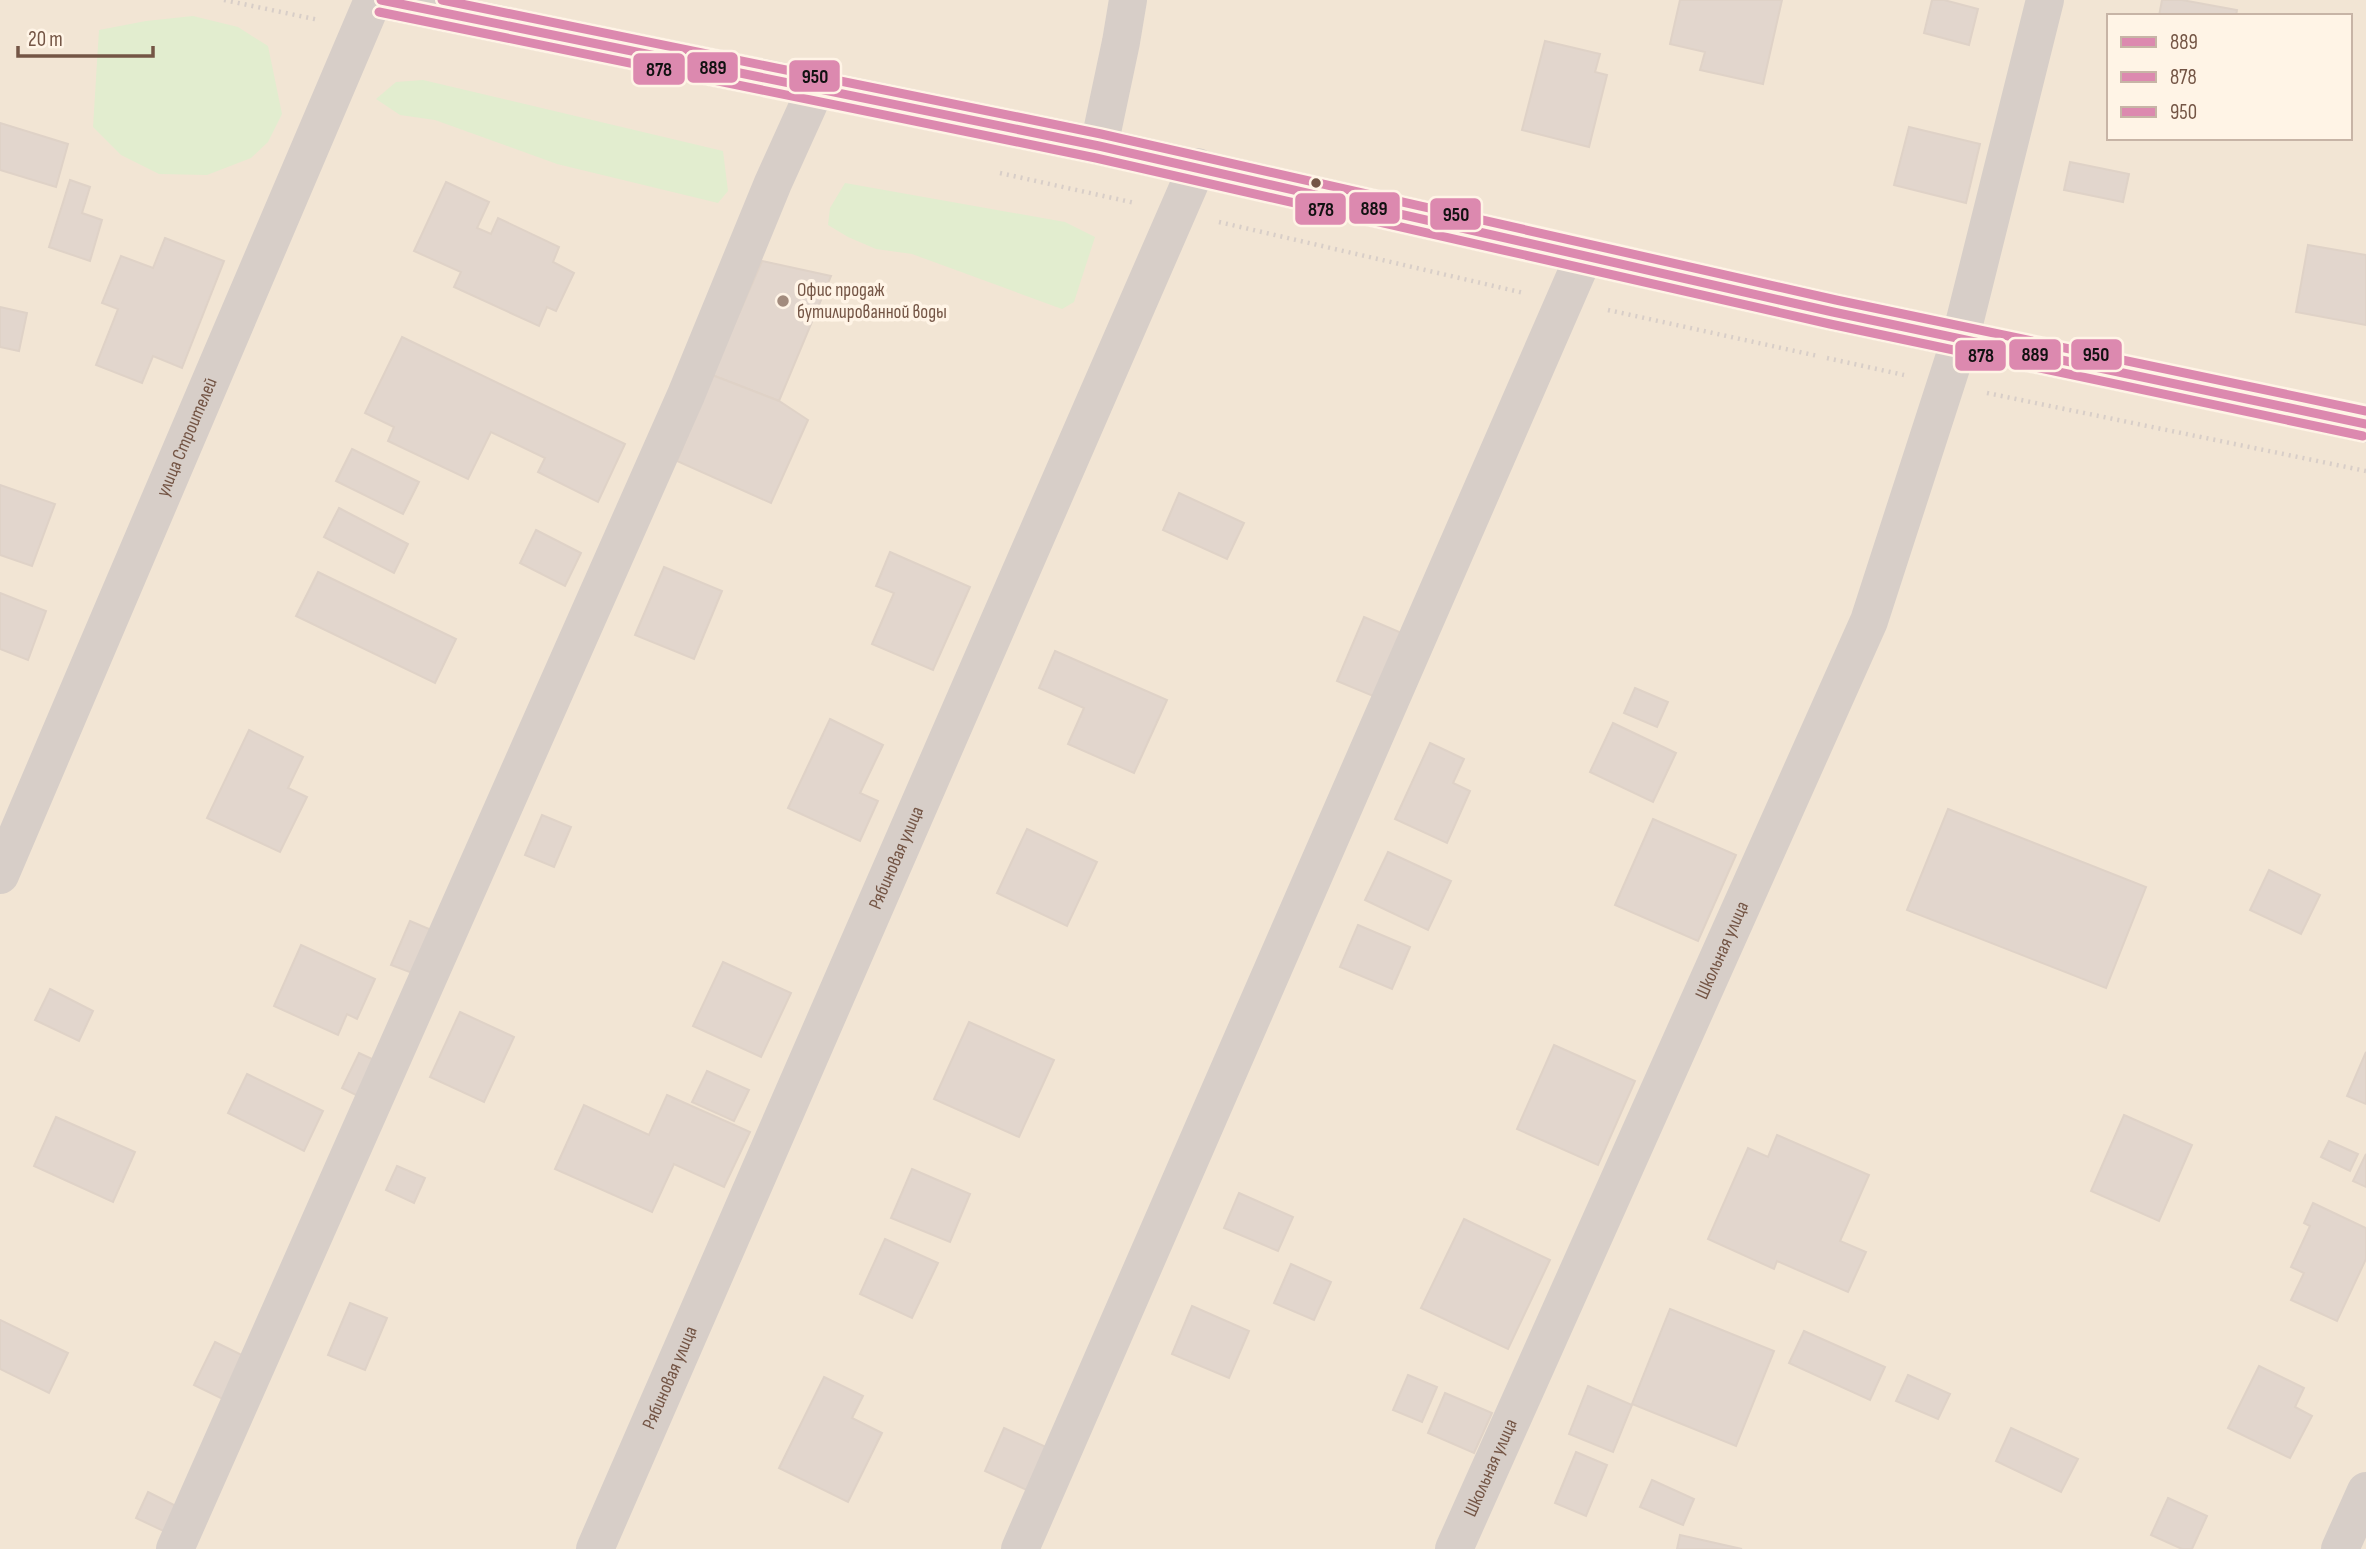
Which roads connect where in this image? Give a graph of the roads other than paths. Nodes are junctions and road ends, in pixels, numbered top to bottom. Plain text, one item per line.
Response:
1 (1128, 0) edge
2 (2045, 0) edge
3 (372, 10) edge
4 (816, 88) junction
5 (1099, 146) junction
6 (1197, 167) junction
7 (1584, 256) junction
8 (1960, 340) junction
9 (2366, 424) edge
10 (0, 876) edge
11 (2366, 1491) edge
12 (175, 1549) edge
13 (595, 1549) edge
14 (1020, 1549) edge
15 (1454, 1549) edge
16 (2340, 1549) edge

1 - 5 street
2 - 8 street, Школьная улица
3 - 4 street
3 - 10 street, улица Строителей
4 - 5 street
4 - 12 street
5 - 6 street
6 - 7 street
6 - 13 street, Рябиновая улица
7 - 8 street
7 - 14 street
8 - 9 street
8 - 15 street, Школьная улица
11 - 16 street

